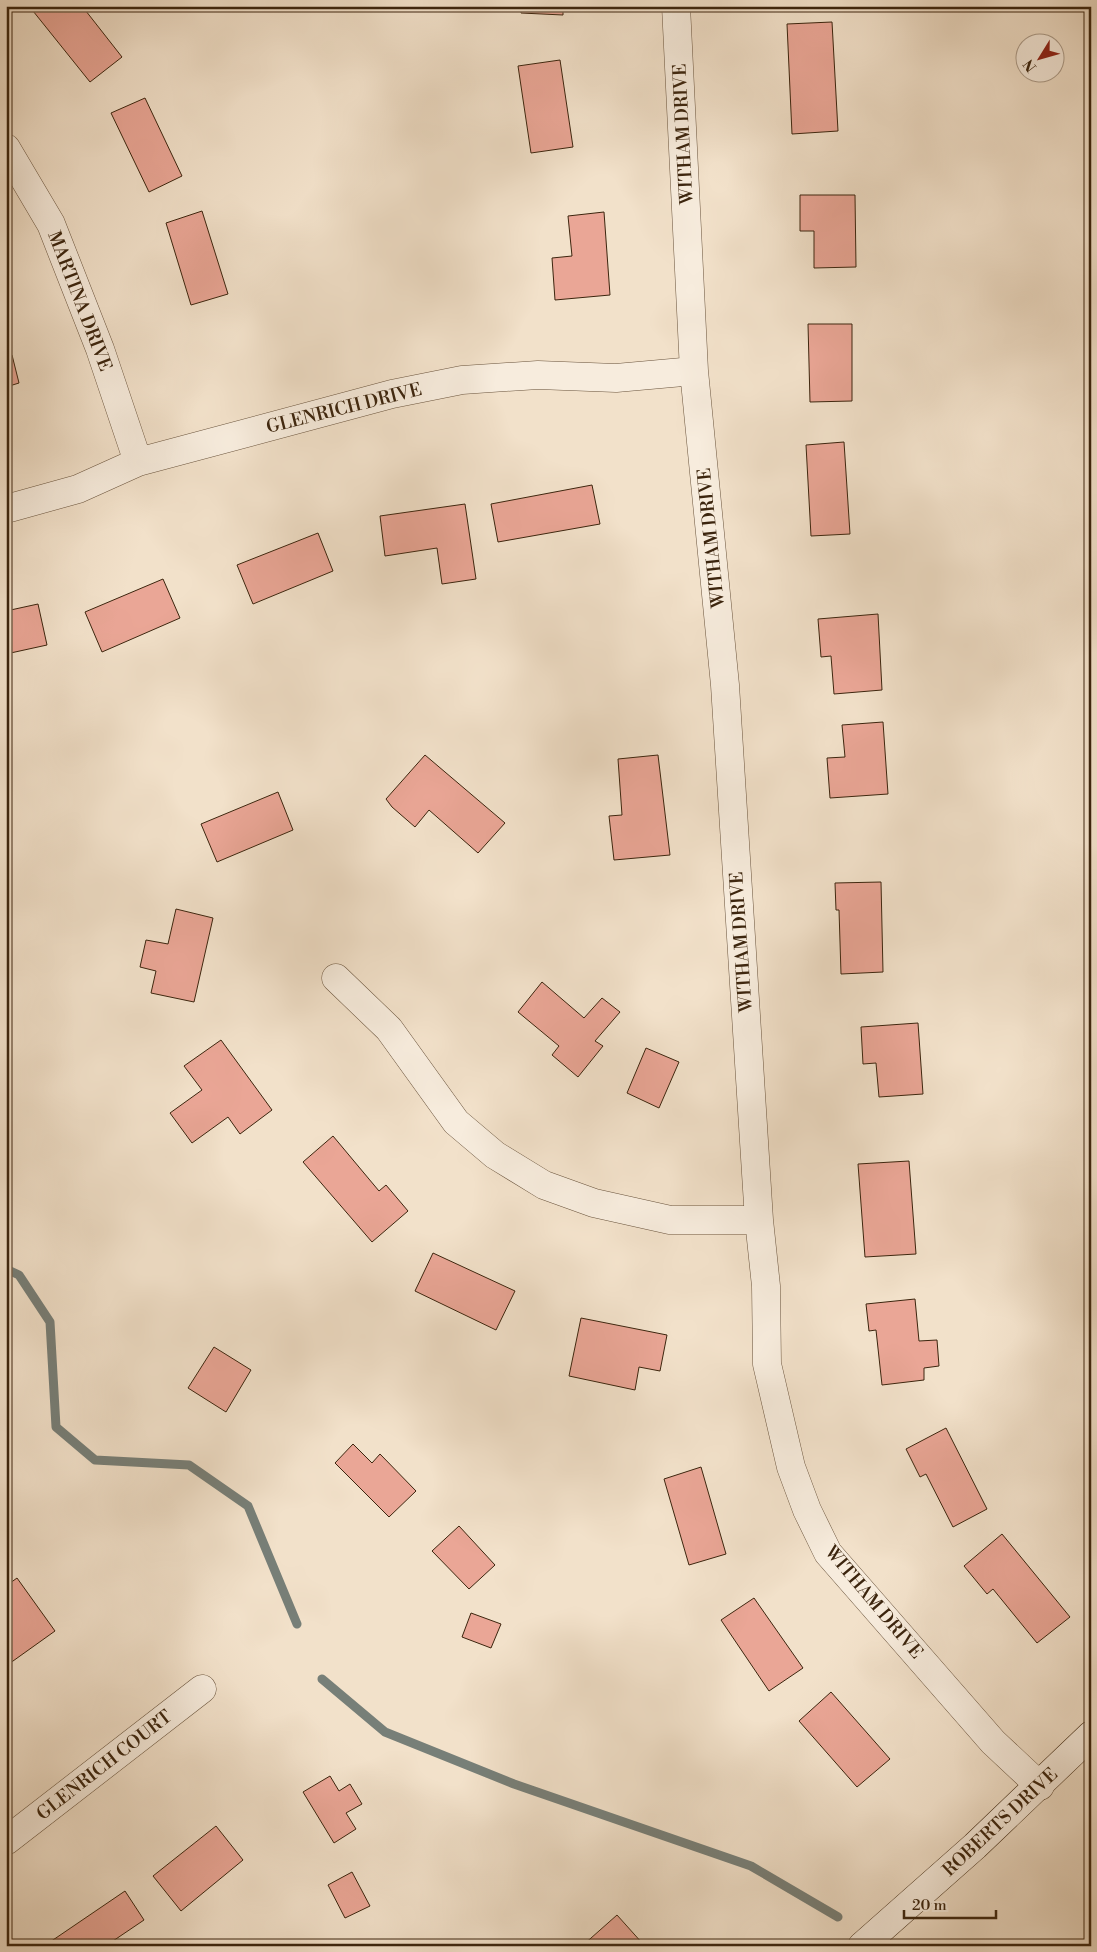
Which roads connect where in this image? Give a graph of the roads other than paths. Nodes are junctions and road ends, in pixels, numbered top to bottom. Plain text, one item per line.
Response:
1 (676, 6) edge
2 (6, 148) edge
3 (694, 371) junction
4 (138, 462) junction
5 (6, 509) edge
6 (336, 978) dead end
7 (759, 1220) junction
8 (202, 1689) dead end
9 (1091, 1735) edge
10 (1040, 1786) junction
11 (6, 1841) edge
12 (862, 1946) edge

1 - 3 street, WITHAM DRIVE
2 - 4 street, MARTINA DRIVE
3 - 4 street, GLENRICH DRIVE
3 - 7 street, WITHAM DRIVE
4 - 5 street, GLENRICH DRIVE
6 - 7 street
7 - 10 street, WITHAM DRIVE
8 - 11 street, GLENRICH COURT
9 - 10 street, ROBERTS DRIVE
10 - 12 street, ROBERTS DRIVE

